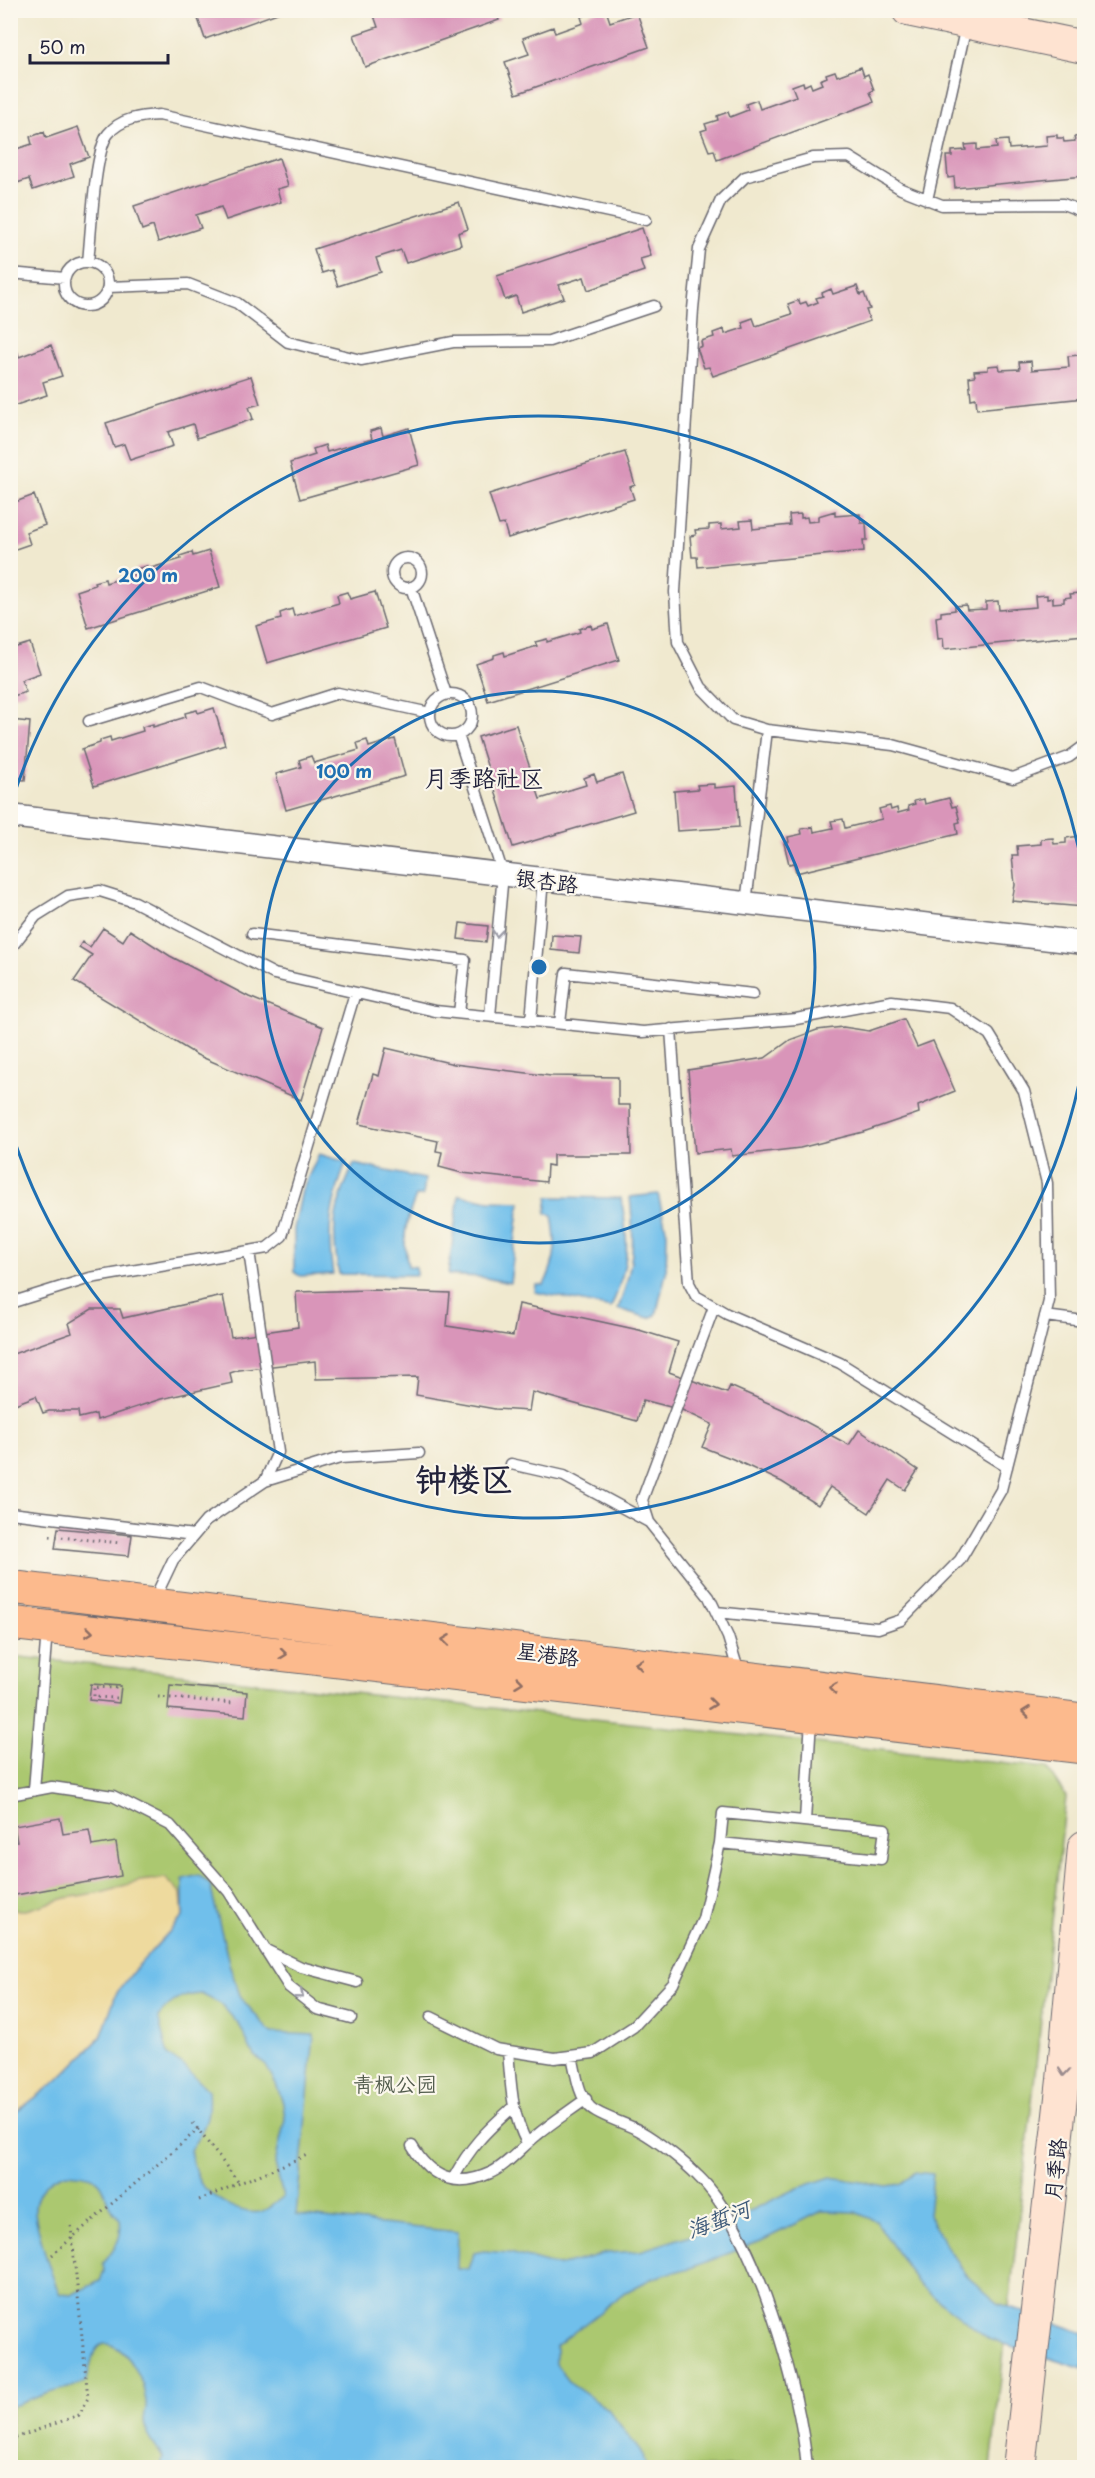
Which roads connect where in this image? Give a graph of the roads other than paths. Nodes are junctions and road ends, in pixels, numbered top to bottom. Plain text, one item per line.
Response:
1 (908, 10) edge
2 (977, 17) edge
3 (1084, 31) edge
4 (1084, 47) edge
5 (927, 200) junction
6 (1084, 212) edge
7 (646, 220) dead end
8 (88, 262) junction
9 (10, 273) edge
10 (65, 278) junction
11 (108, 287) junction
12 (654, 306) dead end
13 (411, 587) dead end
14 (446, 694) junction
15 (430, 712) junction
16 (89, 721) dead end
17 (767, 730) junction
18 (458, 735) junction
19 (1084, 746) edge
20 (10, 816) edge
21 (503, 874) junction
22 (543, 879) junction
23 (746, 903) junction
24 (252, 934) dead end
25 (1084, 943) edge
26 (10, 949) edge
27 (355, 993) junction
28 (753, 994) dead end
29 (459, 1013) junction
30 (490, 1016) junction
31 (531, 1021) junction
32 (560, 1023) junction
33 (671, 1029) junction
34 (249, 1251) junction
35 (10, 1303) edge
36 (714, 1307) junction
37 (1045, 1316) junction
38 (1084, 1321) edge
39 (419, 1452) dead end
40 (511, 1464) dead end
41 (1007, 1467) junction
42 (265, 1481) junction
43 (10, 1513) edge
44 (650, 1522) junction
45 (194, 1535) junction
46 (10, 1587) edge
47 (152, 1604) junction
48 (716, 1612) junction
49 (10, 1623) edge
50 (47, 1627) junction
51 (740, 1676) junction
52 (812, 1716) junction
53 (1084, 1720) edge
54 (1084, 1748) edge
55 (34, 1790) junction
56 (10, 1795) edge
57 (805, 1821) junction
58 (720, 1843) junction
59 (1084, 1847) edge
60 (266, 1950) junction
61 (357, 1982) dead end
62 (430, 2017) dead end
63 (351, 2018) dead end
64 (508, 2051) junction
65 (572, 2056) junction
66 (1084, 2078) edge
67 (586, 2099) junction
68 (513, 2108) junction
69 (527, 2143) junction
70 (412, 2146) dead end
71 (453, 2179) junction
72 (1047, 2314) junction
73 (1041, 2361) junction
74 (807, 2468) edge
75 (1019, 2468) edge
76 (1037, 2468) edge

1 - 2 street
2 - 3 street
2 - 4 street
2 - 5 lane
5 - 6 lane
5 - 17 lane
7 - 8 lane
8 - 10 lane
8 - 11 lane
9 - 10 lane
10 - 11 lane
11 - 12 lane
13 - 14 lane
14 - 15 lane
14 - 18 lane
15 - 16 lane
15 - 18 lane
17 - 19 lane
17 - 23 lane
18 - 21 lane
20 - 21 street, 银杏路
21 - 22 street, 银杏路
21 -> 30 lane
22 - 23 street, 银杏路
22 - 31 lane
23 - 25 street, 银杏路
24 - 29 lane
26 - 27 lane
27 - 29 lane
27 - 34 lane
28 - 32 lane
29 - 30 lane
30 - 31 lane
31 - 32 lane
32 - 33 lane
33 - 36 lane
33 - 37 lane
34 - 35 lane
34 - 42 lane
36 - 41 lane
36 - 44 lane
37 - 38 lane
37 - 41 lane
39 - 42 lane
40 - 44 lane
41 - 48 lane
42 - 45 lane
43 - 45 lane
44 - 48 lane
45 - 47 lane
46 - 47 main road, 星港路
51 -> 47 main road, 星港路
48 - 51 lane
49 - 50 main road, 星港路
50 -> 52 main road, 星港路
50 - 55 lane
53 -> 51 main road, 星港路
52 - 54 main road, 星港路
52 - 57 lane
55 - 56 lane
55 - 60 lane
57 - 58 lane
57 - 58 lane
58 - 65 lane
59 -> 72 street, 月季路
60 - 61 lane
60 -> 63 lane
62 - 64 lane
64 - 65 lane
64 - 68 lane
65 - 67 lane
66 - 72 street, 月季路
67 - 69 lane
67 - 74 lane
68 - 69 lane
68 - 71 lane
69 - 71 lane
70 - 71 lane
72 - 73 street
73 - 75 street
73 - 76 street

